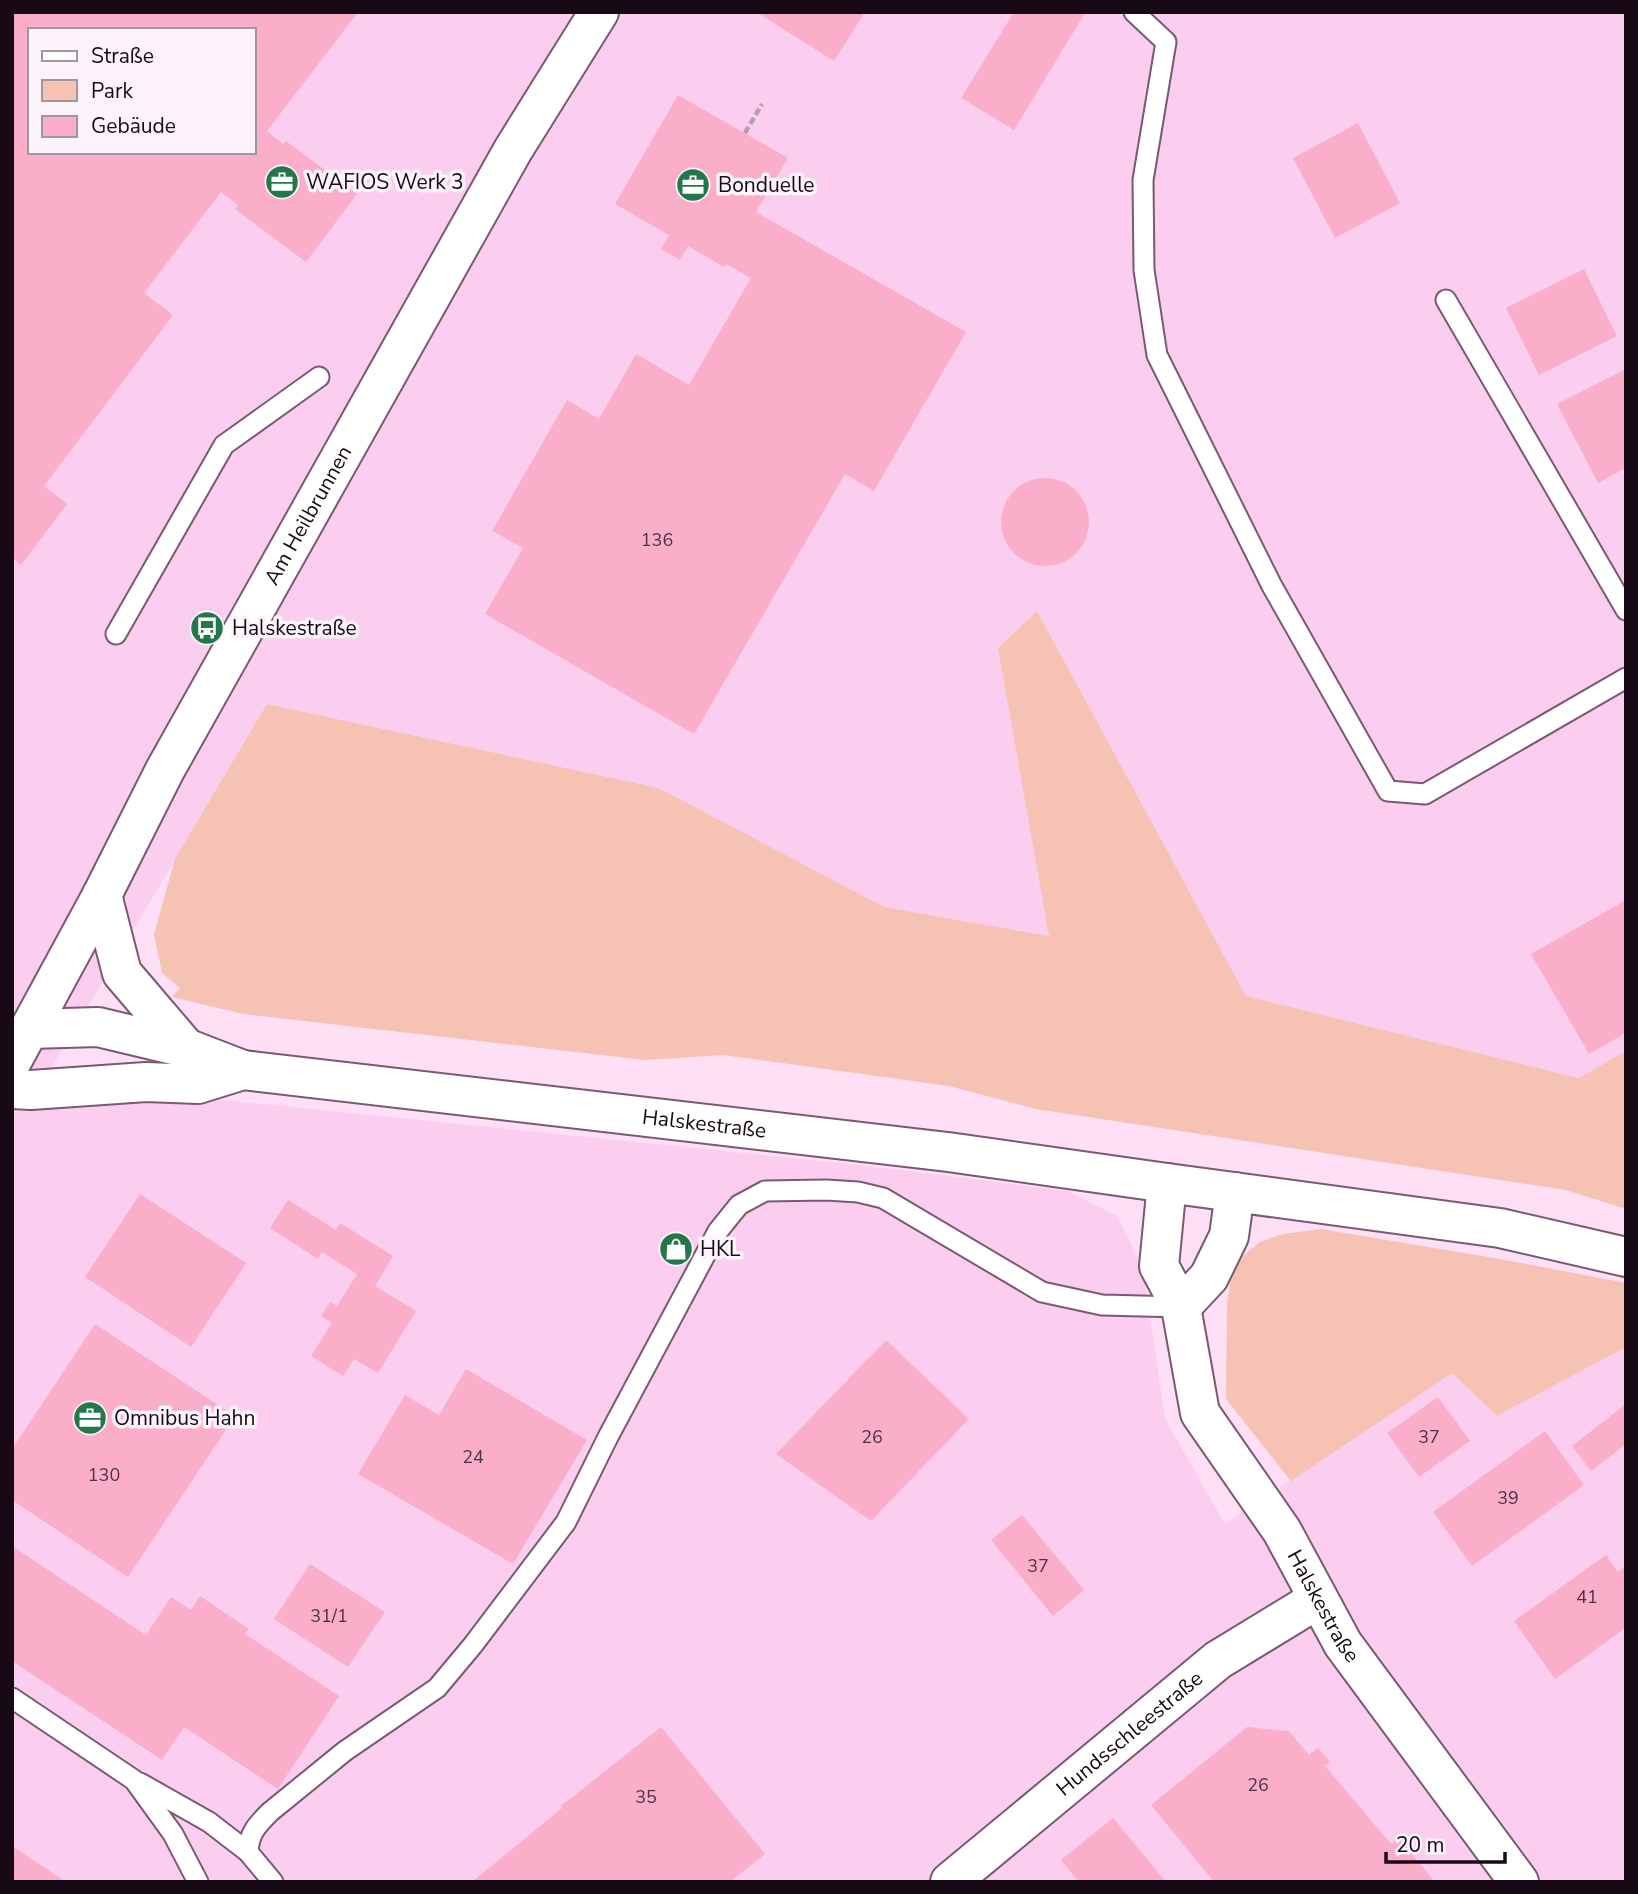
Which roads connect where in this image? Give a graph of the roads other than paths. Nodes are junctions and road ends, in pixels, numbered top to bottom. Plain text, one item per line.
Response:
1 (599, 12) edge
2 (1134, 12) edge
3 (1447, 300) dead end
4 (319, 377) dead end
5 (1626, 610) edge
6 (116, 634) dead end
7 (1626, 678) edge
8 (102, 895) junction
9 (21, 1028) edge
10 (186, 1048) junction
11 (12, 1061) edge
12 (243, 1070) junction
13 (12, 1089) edge
14 (1167, 1183) junction
15 (1235, 1192) junction
16 (1626, 1257) edge
17 (1181, 1307) junction
18 (1318, 1599) junction
19 (12, 1698) edge
20 (134, 1780) junction
21 (248, 1852) junction
22 (198, 1882) edge
23 (273, 1882) edge
24 (950, 1882) edge
25 (1519, 1882) edge

1 - 8 street, Am Heilbrunnen
2 - 7 lane
3 - 5 lane
4 - 6 lane
8 - 9 street, Am Heilbrunnen
8 - 10 street, Halskestraße
9 - 10 street, Halskestraße
9 - 11 street, Am Heilbrunnen
10 - 12 street, Halskestraße
12 - 13 street, Halskestraße
12 - 14 street, Halskestraße
14 - 15 street, Halskestraße
14 - 17 street, Halskestraße
15 - 16 street, Halskestraße
15 - 17 street
17 - 18 street, Halskestraße
17 - 21 lane
18 - 24 street, Hundsschleestraße
18 - 25 street, Halskestraße
19 - 20 lane
20 - 21 lane
20 - 22 lane
21 - 23 lane

